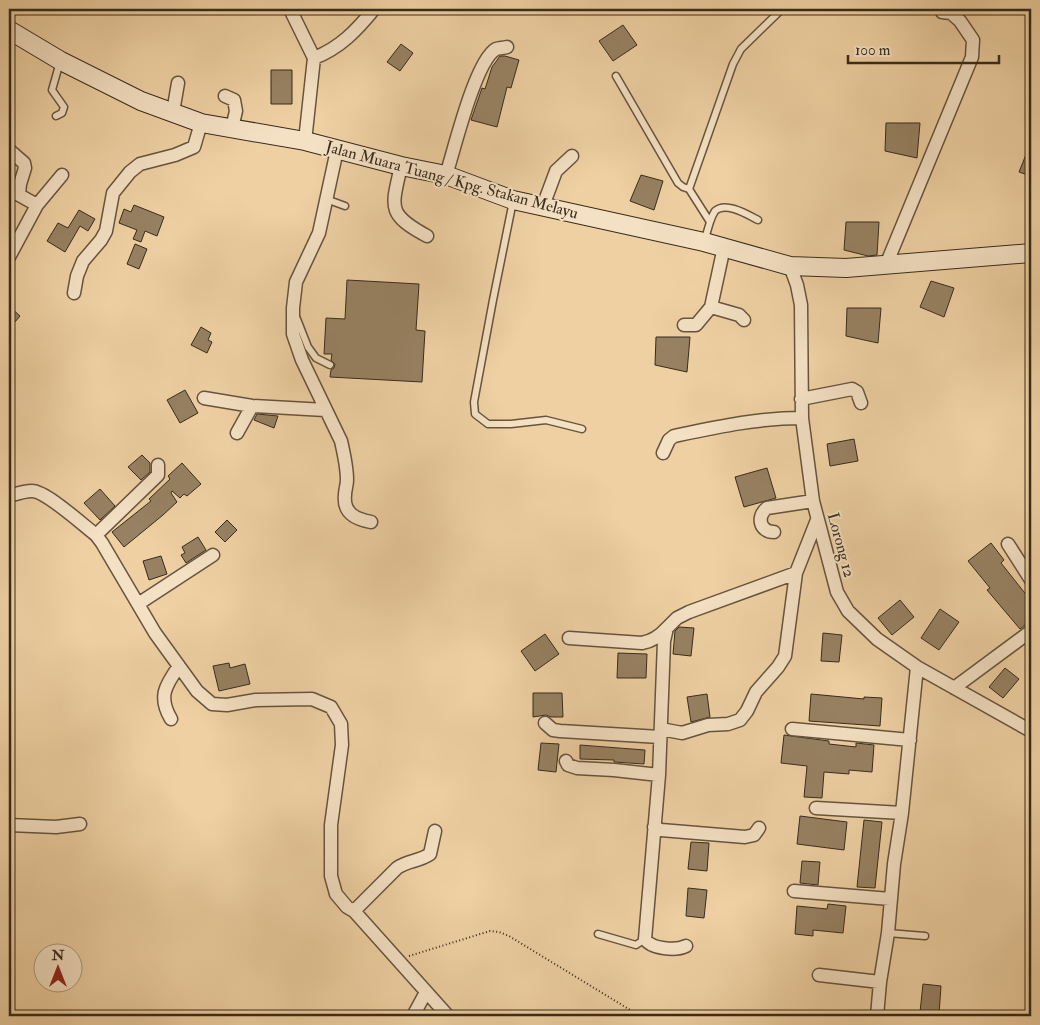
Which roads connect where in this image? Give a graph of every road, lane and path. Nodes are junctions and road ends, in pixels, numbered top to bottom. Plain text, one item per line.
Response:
1 (290, 9) edge
2 (374, 9) edge
3 (782, 9) edge
4 (942, 12) dead end
5 (9, 30) edge
6 (507, 47) dead end
7 (314, 58) junction
8 (60, 61) junction
9 (616, 76) dead end
10 (178, 83) dead end
11 (225, 96) dead end
12 (173, 112) junction
13 (56, 116) dead end
14 (202, 123) junction
15 (232, 128) junction
16 (305, 142) junction
17 (9, 150) edge
18 (338, 150) junction
19 (572, 156) dead end
20 (401, 166) junction
21 (62, 175) dead end
22 (446, 175) junction
23 (689, 189) junction
24 (326, 199) junction
25 (514, 200) junction
26 (37, 205) junction
27 (345, 206) dead end
28 (543, 206) junction
29 (758, 220) dead end
30 (710, 222) junction
31 (427, 236) dead end
32 (704, 242) junction
33 (724, 247) junction
34 (1031, 253) edge
35 (9, 257) edge
36 (886, 265) junction
37 (790, 266) junction
38 (74, 293) dead end
39 (712, 307) junction
40 (293, 308) junction
41 (744, 320) dead end
42 (684, 325) dead end
43 (330, 364) dead end
44 (204, 398) dead end
45 (801, 399) junction
46 (861, 403) dead end
47 (252, 406) junction
48 (326, 410) junction
49 (802, 418) junction
50 (582, 429) dead end
51 (237, 433) dead end
52 (663, 453) dead end
53 (158, 465) dead end
54 (9, 496) edge
55 (813, 501) junction
56 (817, 520) junction
57 (370, 522) dead end
58 (774, 532) dead end
59 (96, 535) junction
60 (1008, 544) dead end
61 (213, 555) dead end
62 (796, 573) junction
63 (1031, 580) edge
64 (138, 604) junction
65 (667, 628) junction
66 (1031, 631) edge
67 (569, 638) dead end
68 (179, 666) junction
69 (917, 667) junction
70 (954, 688) junction
71 (171, 719) dead end
72 (545, 723) dead end
73 (792, 729) dead end
74 (1031, 731) edge
75 (661, 733) junction
76 (910, 740) junction
77 (566, 761) dead end
78 (659, 775) junction
79 (816, 808) dead end
80 (902, 813) junction
81 (80, 824) dead end
82 (9, 825) edge
83 (654, 826) junction
84 (760, 828) dead end
85 (435, 831) dead end
86 (794, 891) dead end
87 (890, 899) junction
88 (354, 911) junction
89 (888, 933) junction
90 (598, 934) dead end
91 (925, 936) dead end
92 (645, 939) junction
93 (686, 946) dead end
94 (398, 959) junction
95 (819, 975) dead end
96 (880, 982) junction
97 (426, 992) junction
98 (413, 1016) edge
99 (448, 1016) edge
100 (640, 1016) edge
101 (877, 1016) edge

1 - 7 street
2 - 7 street
3 - 23 lane
4 - 36 street
5 - 8 main road, Jalan Muara Tuang / Kpg. Stakan Melayu
6 - 22 street
7 - 16 street
8 - 12 main road, Jalan Muara Tuang / Kpg. Stakan Melayu
8 - 13 lane
9 - 23 lane
10 - 12 street
11 - 15 street
12 - 14 main road, Jalan Muara Tuang / Kpg. Stakan Melayu
14 - 15 main road, Jalan Muara Tuang / Kpg. Stakan Melayu
14 - 38 street
15 - 16 main road, Jalan Muara Tuang / Kpg. Stakan Melayu
16 - 18 main road, Jalan Muara Tuang / Kpg. Stakan Melayu
17 - 26 street
18 - 20 main road, Jalan Muara Tuang / Kpg. Stakan Melayu
18 - 24 street
19 - 28 street
20 - 22 main road, Jalan Muara Tuang / Kpg. Stakan Melayu
20 - 31 street
21 - 26 street
22 - 25 main road, Jalan Muara Tuang / Kpg. Stakan Melayu
23 - 30 lane
24 - 27 lane
24 - 40 street
25 - 28 main road, Jalan Muara Tuang / Kpg. Stakan Melayu
25 - 50 lane
26 - 35 street
28 - 32 main road, Jalan Muara Tuang / Kpg. Stakan Melayu
29 - 30 lane
30 - 32 lane
32 - 33 main road, Jalan Muara Tuang / Kpg. Stakan Melayu
33 - 37 main road, Jalan Muara Tuang / Kpg. Stakan Melayu
33 - 39 street
34 - 36 main road, Jalan Muara Tuang / Kpg. Stakan Melayu
36 - 37 main road, Jalan Muara Tuang / Kpg. Stakan Melayu
37 - 45 street, Lorong 12
39 - 41 street
39 - 42 street
40 - 43 lane
40 - 48 street
44 - 47 street
45 - 46 street
45 - 49 street, Lorong 12
47 - 48 street
47 - 51 street
48 - 57 street
49 - 52 street
49 - 55 street, Lorong 12
53 - 59 street
54 - 59 street
55 - 56 street, Lorong 12
55 - 58 street
56 - 62 street
56 - 69 street, Lorong 12
59 - 64 street
60 - 63 street
61 - 64 street
62 - 65 street
62 - 75 street
64 - 68 street
65 - 67 street
65 - 75 street
66 - 70 street
68 - 71 street
68 - 88 street
69 - 70 street, Lorong 12
69 - 76 street
70 - 74 street, Lorong 12
72 - 75 street
73 - 76 street
75 - 78 street
76 - 80 street
77 - 78 street
78 - 83 street
79 - 80 street
80 - 87 street
81 - 82 street
83 - 84 street
83 - 92 street
85 - 88 street
86 - 87 street
87 - 89 street
88 - 94 street
89 - 91 lane
89 - 96 street
90 - 92 lane
92 - 93 street
94 - 97 street
94 - 100 path
95 - 96 street
96 - 101 street
97 - 98 street
97 - 99 street

